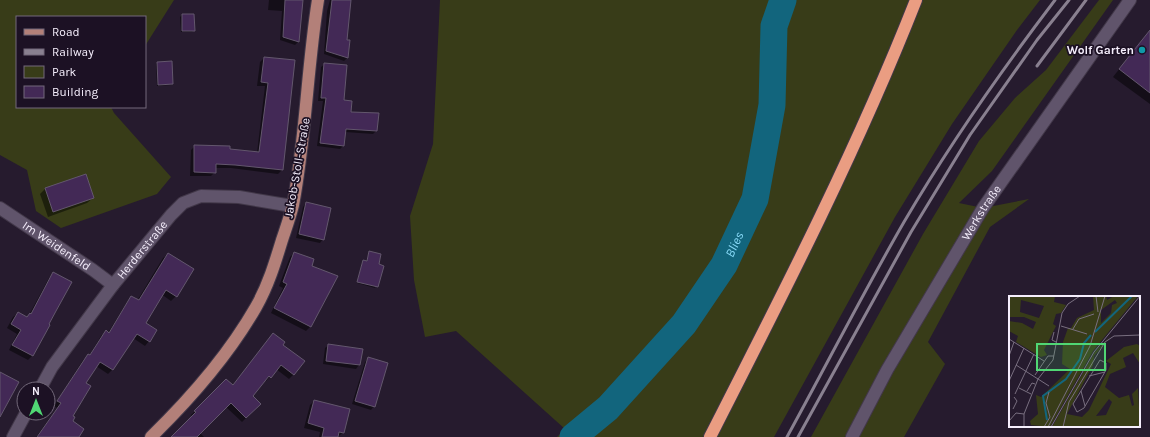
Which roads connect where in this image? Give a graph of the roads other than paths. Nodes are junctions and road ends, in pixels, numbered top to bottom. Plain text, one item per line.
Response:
1 (318, 0) edge
2 (916, 0) edge
3 (1130, 0) edge
4 (292, 206) junction
5 (0, 208) edge
6 (113, 286) junction
7 (44, 381) edge
8 (22, 421) edge
9 (13, 437) edge
10 (152, 437) edge
11 (710, 437) edge
12 (852, 437) edge

1 - 4 main road, Jakob-Stoll-Straße
2 - 11 highway
3 - 12 street, Werkstraße
4 - 6 street, Herderstraße
4 - 10 main road, Jakob-Stoll-Straße
5 - 6 street, Im Weidenfeld
6 - 7 street, Herderstraße
8 - 9 street

